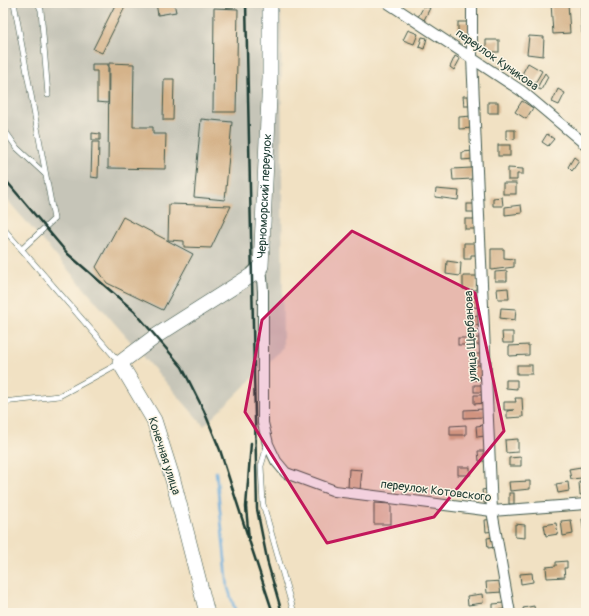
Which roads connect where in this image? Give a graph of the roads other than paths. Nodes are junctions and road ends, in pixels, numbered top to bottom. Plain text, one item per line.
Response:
1 (14, 3) edge
2 (38, 3) edge
3 (270, 3) edge
4 (388, 3) edge
5 (472, 3) edge
6 (583, 3) edge
7 (584, 31) dead end
8 (472, 57) junction
9 (48, 95) dead end
10 (3, 128) edge
11 (586, 145) edge
12 (46, 174) junction
13 (3, 228) edge
14 (22, 249) junction
15 (261, 266) junction
16 (120, 363) junction
17 (3, 402) edge
18 (268, 444) junction
19 (586, 504) edge
20 (492, 511) junction
21 (207, 613) edge
22 (294, 613) edge
23 (510, 613) edge

1 - 12 lane
2 - 9 lane
3 - 15 street, Черноморский переулок
4 - 8 street, переулок Куникова
5 - 8 street, улица Щербанова
6 - 7 lane
8 - 11 street, переулок Куникова
8 - 20 street, улица Щербанова
10 - 12 lane
12 - 14 lane
13 - 14 lane, Конечная улица
14 - 16 lane, Конечная улица
15 - 16 street, Черноморский переулок
15 - 18 street
16 - 17 lane
16 - 21 street, Конечная улица
18 - 20 street, переулок Котовского
18 - 22 lane
19 - 20 street, переулок Котовского
20 - 23 street, улица Щербанова

